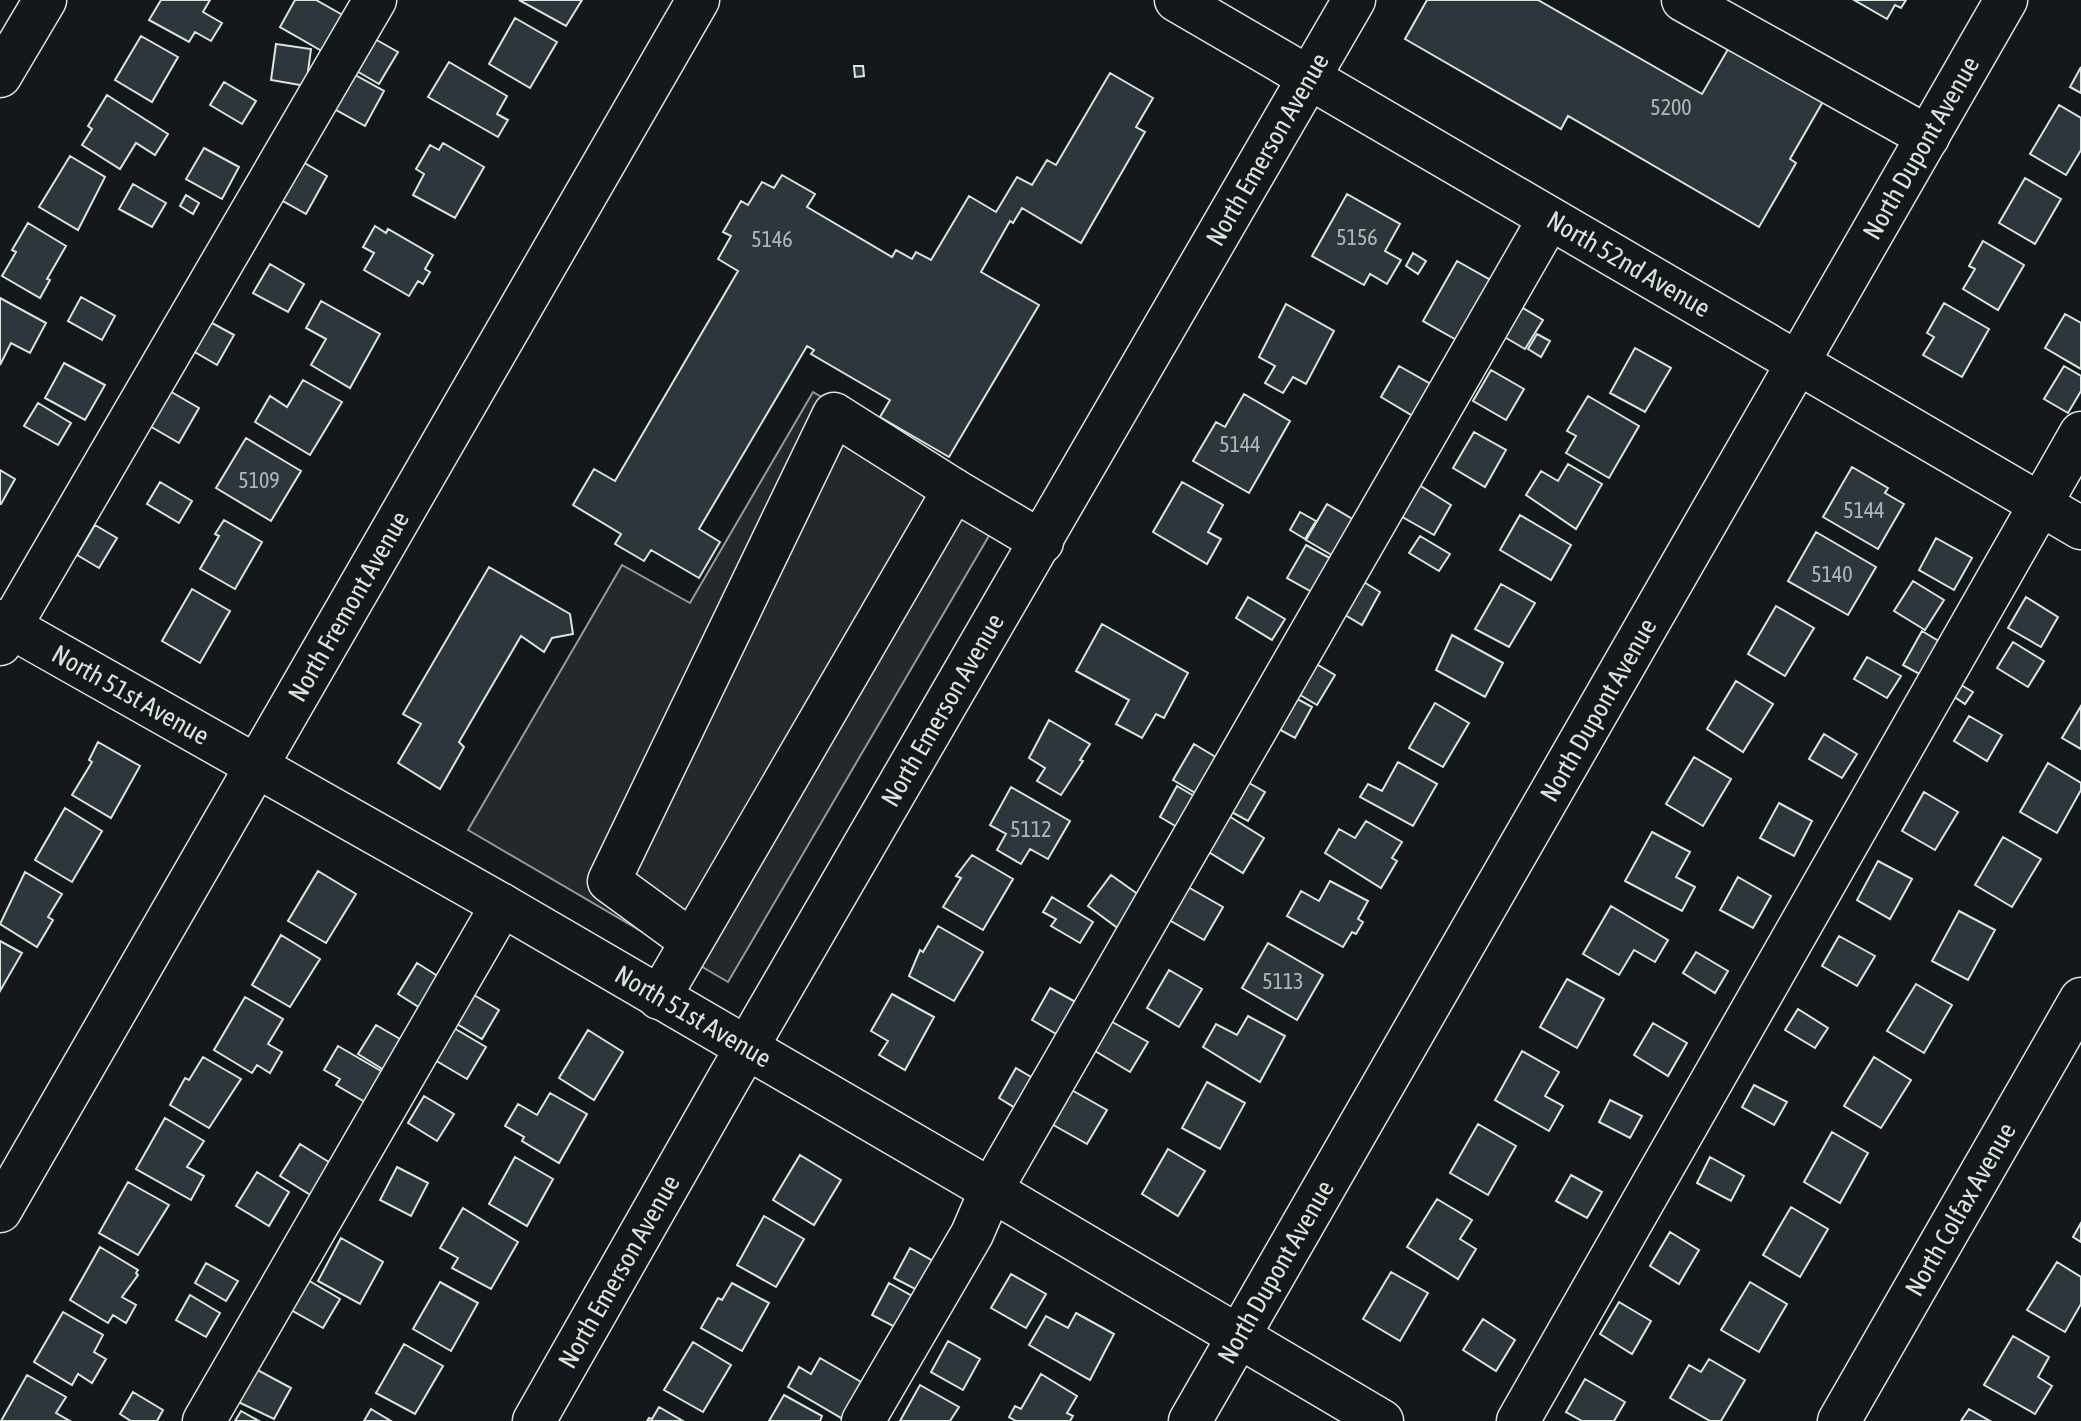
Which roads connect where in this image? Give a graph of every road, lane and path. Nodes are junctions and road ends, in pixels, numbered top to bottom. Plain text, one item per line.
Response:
1 (45, 0) edge
2 (375, 0) edge
3 (698, 0) edge
4 (1176, 0) edge
5 (1354, 0) edge
6 (1683, 0) edge
7 (1730, 0) edge
8 (2006, 0) edge
9 (0, 76) edge
10 (1310, 77) junction
11 (1931, 131) junction
12 (1549, 219) junction
13 (1796, 362) junction
14 (2081, 433) edge
15 (954, 490) junction
16 (2040, 504) junction
17 (2081, 528) edge
18 (1042, 542) junction
19 (3, 630) edge
20 (256, 766) junction
21 (502, 905) junction
22 (691, 941) junction
23 (659, 998) junction
24 (2081, 999) edge
25 (746, 1048) junction
26 (991, 1190) junction
27 (0, 1211) edge
28 (1238, 1337) junction
29 (204, 1421) edge
30 (534, 1421) edge
31 (863, 1421) edge
32 (1190, 1421) edge
33 (1382, 1421) edge
34 (1518, 1421) edge
35 (1839, 1421) edge

1 - 9 street
2 - 19 street
3 - 20 street, North Fremont Avenue
4 - 10 street, North 52nd Avenue
5 - 10 street, North Emerson Avenue
6 - 11 street
7 - 11 street
8 - 11 street, North Dupont Avenue
10 - 12 street, North 52nd Avenue
10 - 18 street, North Emerson Avenue
11 - 13 street, North Dupont Avenue
12 - 13 street, North 52nd Avenue
12 - 26 street
13 - 16 street, North 52nd Avenue
13 - 28 street, North Dupont Avenue
14 - 16 street
15 - 18 street
15 - 22 street
15 - 22 street
16 - 17 street, North 52nd Avenue
16 - 34 street
18 - 25 street, North Emerson Avenue
19 - 20 street, North 51st Avenue
20 - 21 street, North 51st Avenue
20 - 27 street, North Fremont Avenue
21 - 23 street, North 51st Avenue
21 - 29 street
22 - 23 street
23 - 25 street, North 51st Avenue
24 - 35 street, North Colfax Avenue
25 - 26 street, North 51st Avenue
25 - 30 street, North Emerson Avenue
26 - 28 street, North 51st Avenue
26 - 31 street
28 - 32 street, North Dupont Avenue
28 - 33 street, North 51st Avenue

